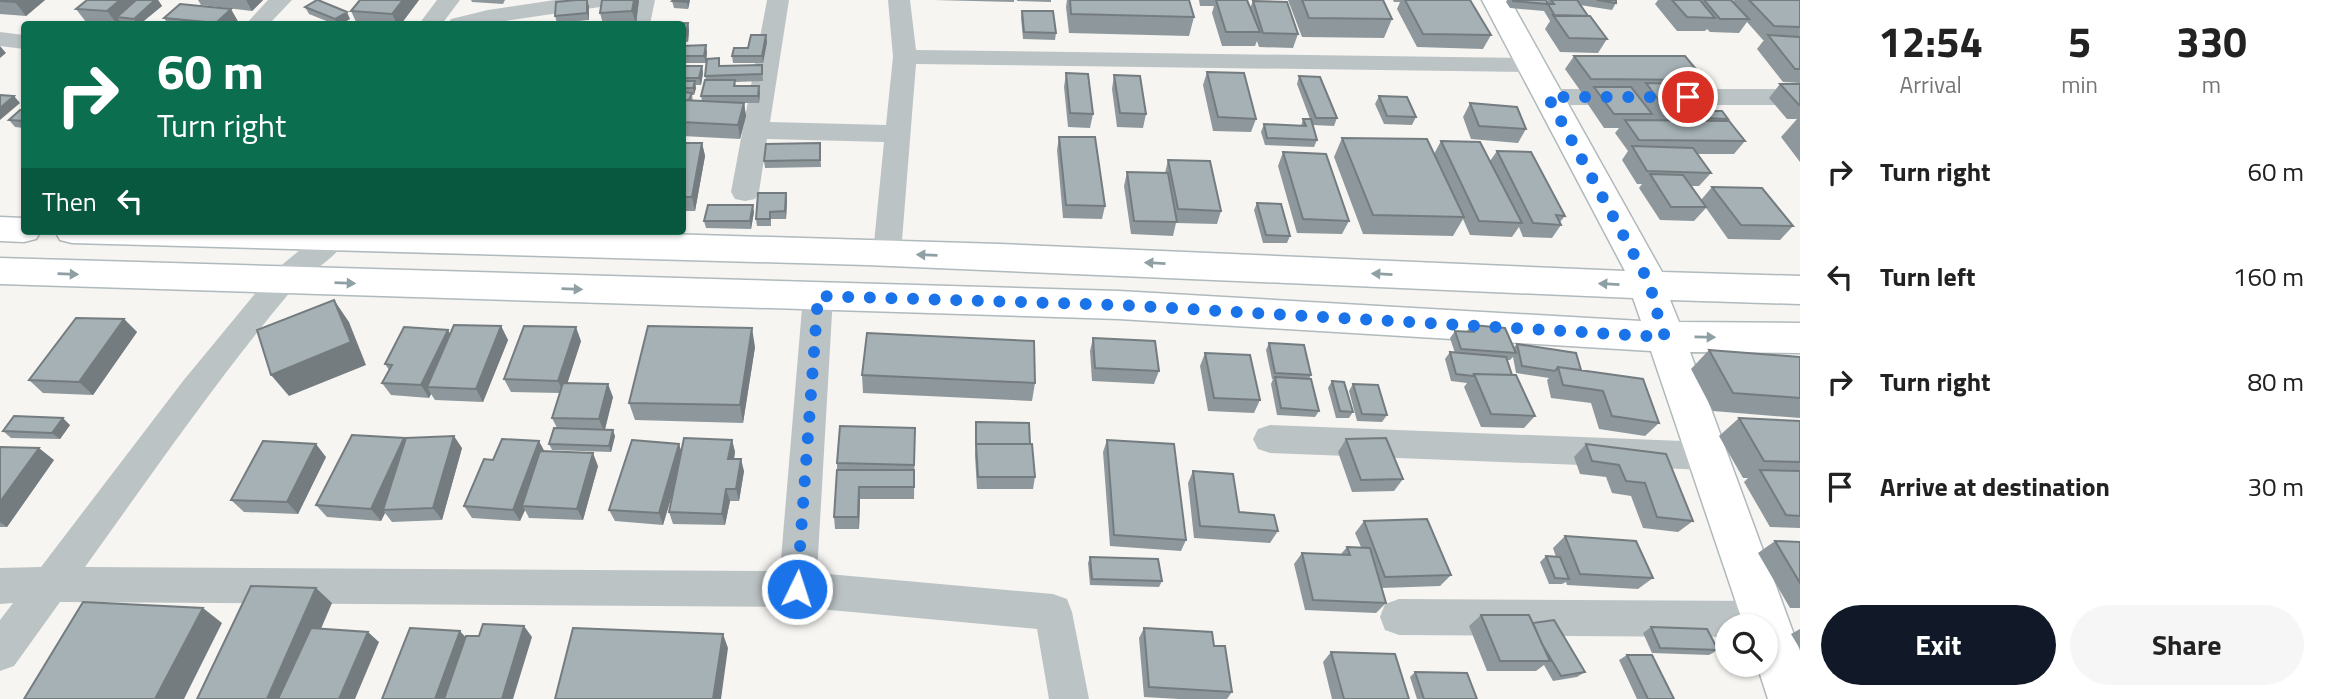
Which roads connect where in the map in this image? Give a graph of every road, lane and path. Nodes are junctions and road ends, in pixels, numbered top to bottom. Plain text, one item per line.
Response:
1 (281, 0) edge
2 (449, 0) edge
3 (600, 0) edge
4 (644, 0) edge
5 (778, 0) edge
6 (899, 0) edge
7 (1496, 0) edge
8 (260, 21) edge
9 (432, 21) edge
10 (470, 21) edge
11 (640, 21) edge
12 (0, 39) edge
13 (21, 42) edge
14 (905, 57) junction
15 (1539, 81) junction
16 (1800, 97) edge
17 (756, 130) junction
18 (897, 134) junction
19 (745, 192) dead end
20 (0, 229) edge
21 (21, 230) edge
22 (335, 235) edge
23 (421, 235) edge
24 (592, 237) edge
25 (887, 253) junction
26 (0, 271) edge
27 (283, 281) junction
28 (1651, 286) junction
29 (1800, 290) edge
30 (818, 296) junction
31 (1665, 337) junction
32 (1800, 338) edge
33 (1270, 439) dead end
34 (1707, 456) junction
35 (51, 584) junction
36 (0, 586) edge
37 (797, 589) junction
38 (1763, 614) edge
39 (1399, 617) dead end
40 (1715, 620) edge
41 (0, 653) edge
42 (1778, 657) edge
43 (1069, 699) edge
44 (1793, 699) edge

1 - 8 street
2 - 9 street
3 - 10 street
4 - 11 street
5 - 17 street
6 - 14 street
7 - 15 street
12 - 13 street
14 - 15 street
14 - 18 street
15 - 16 street
15 - 28 street
17 - 18 street
17 - 19 street
18 - 25 street
20 - 21 street
22 - 27 street
23 - 24 street
24 - 25 street
28 -> 25 street
26 -> 27 street
27 -> 30 street
27 - 35 street
28 - 29 street
28 - 31 street
30 - 31 street
30 - 37 street
31 -> 32 street
31 - 34 street
33 - 34 street
34 - 38 street
35 - 36 street
35 - 37 street
35 - 41 street
37 - 43 street
39 - 40 street
42 - 44 street

